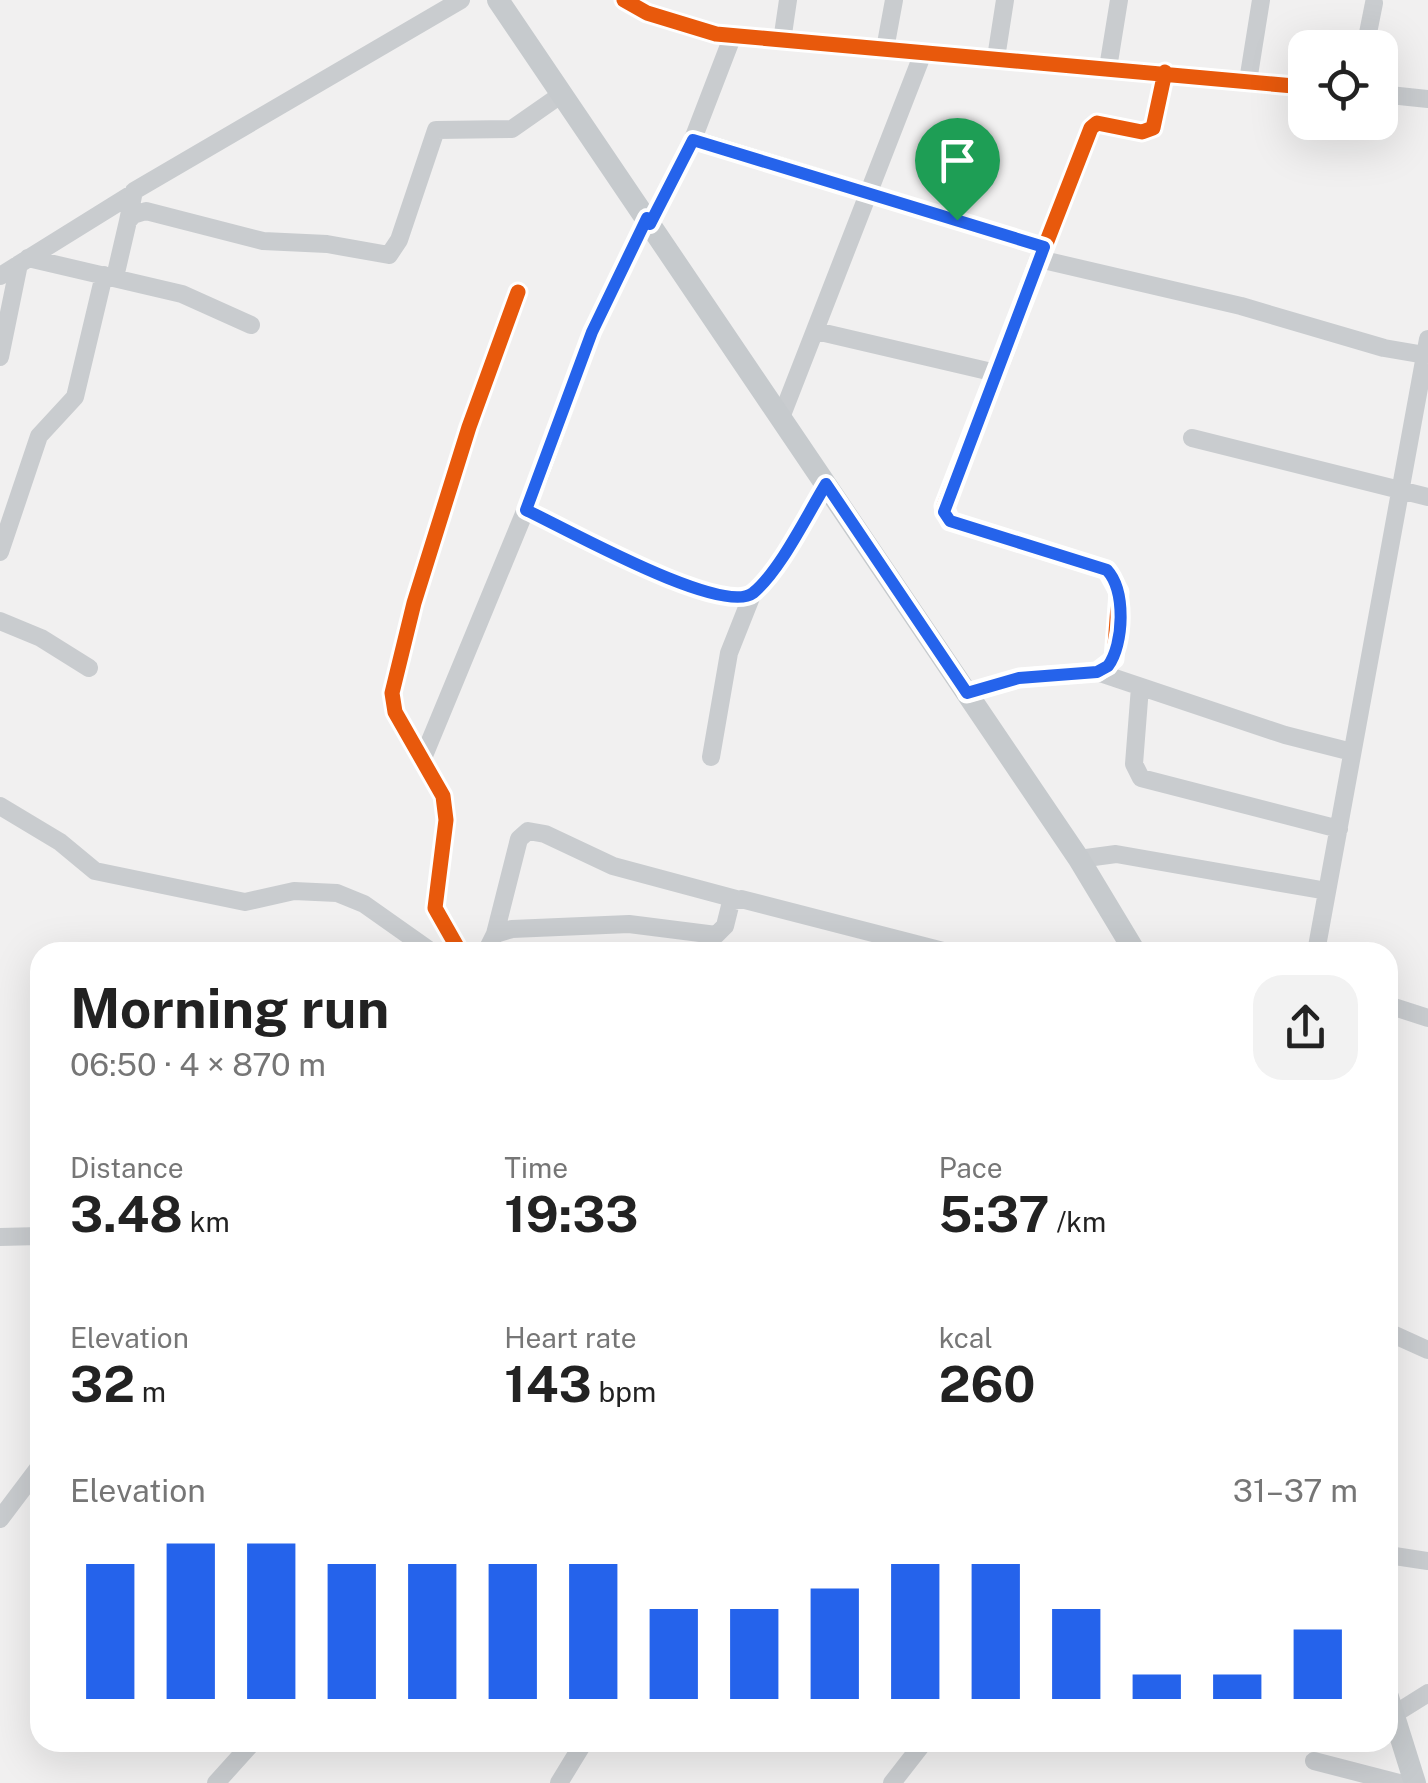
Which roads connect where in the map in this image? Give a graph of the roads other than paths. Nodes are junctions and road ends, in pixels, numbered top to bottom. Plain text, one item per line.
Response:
1 (461, 0) edge
2 (498, 0) edge
3 (624, 0) edge
4 (788, 0) edge
5 (894, 0) edge
6 (1004, 0) edge
7 (1119, 0) edge
8 (1261, 0) edge
9 (1374, 3) dead end
10 (1368, 30) edge
11 (734, 36) junction
12 (782, 40) junction
13 (885, 49) junction
14 (923, 52) junction
15 (996, 58) junction
16 (1108, 68) junction
17 (1165, 72) junction
18 (1248, 81) junction
19 (1288, 85) edge
20 (562, 94) junction
21 (1398, 96) edge
22 (1428, 99) edge
23 (693, 140) junction
24 (870, 193) junction
25 (132, 194) junction
26 (649, 221) junction
27 (128, 222) junction
28 (1042, 253) junction
29 (23, 261) junction
30 (0, 276) edge
31 (110, 276) junction
32 (518, 292) dead end
33 (251, 325) dead end
34 (816, 331) junction
35 (1427, 347) edge
36 (0, 357) edge
37 (996, 373) junction
38 (1423, 390) edge
39 (782, 416) junction
40 (1192, 438) dead end
41 (826, 484) junction
42 (1400, 493) junction
43 (1428, 497) edge
44 (526, 510) junction
45 (0, 552) edge
46 (752, 595) junction
47 (0, 621) edge
48 (89, 668) dead end
49 (1097, 672) junction
50 (1140, 686) junction
51 (967, 693) junction
52 (1352, 752) junction
53 (711, 757) dead end
54 (423, 758) junction
55 (0, 806) edge
56 (1338, 829) junction
57 (1079, 859) junction
58 (1327, 891) junction
59 (736, 899) junction
60 (495, 934) junction
61 (418, 942) edge
62 (453, 942) edge
63 (491, 942) edge
64 (905, 942) edge
65 (1130, 942) edge
66 (1318, 942) edge
67 (1398, 1008) edge
68 (1428, 1018) edge
69 (30, 1236) edge
70 (0, 1237) edge
71 (1398, 1336) edge
72 (1428, 1350) edge
73 (30, 1479) edge
74 (0, 1518) edge
75 (1398, 1556) edge
76 (1428, 1561) edge
77 (1428, 1694) edge
78 (1398, 1703) edge
79 (1398, 1730) edge
80 (244, 1752) edge
81 (578, 1752) edge
82 (916, 1752) edge
83 (1314, 1761) dead end
84 (216, 1783) edge
85 (558, 1783) edge
86 (892, 1783) edge
87 (1399, 1783) edge
88 (1416, 1783) edge

1 - 25 street
2 - 20 main road
3 - 11 street
4 - 12 street
5 - 13 street
6 - 15 street
7 - 16 street
8 - 18 street
9 - 10 street
11 - 12 street
11 - 23 street
12 - 13 street
13 - 14 street
14 - 15 street
14 - 24 street
15 - 16 street
16 - 17 street
17 - 18 street
17 - 28 street
18 - 19 street
20 - 26 main road
20 - 27 street
21 - 22 street
23 - 24 street
23 - 26 street
24 - 28 street
24 - 34 street
25 - 27 street
25 - 29 street
26 - 39 main road
26 - 44 street
27 - 31 street
28 - 35 street
28 - 37 street
29 - 30 street
29 - 31 street
29 - 36 street
31 - 33 street
31 - 45 street
32 - 54 street
34 - 37 street
34 - 39 street
35 - 38 street
37 - 49 street
38 - 42 street
39 - 41 main road
40 - 42 street
41 - 46 street
41 - 51 main road
42 - 43 street
42 - 52 street
44 - 46 street
44 - 54 street
46 - 53 street
47 - 48 street
49 - 50 street
49 - 51 street
50 - 52 street
50 - 56 street
51 - 57 main road
52 - 56 street
54 - 62 street
55 - 61 street
56 - 58 street
57 - 58 street
57 - 65 main road
58 - 66 street
59 - 60 street
59 - 60 street
59 - 64 street
60 - 63 street
67 - 68 street
69 - 70 street
71 - 72 street
73 - 74 street
75 - 76 street
77 - 78 street
79 - 88 main road
80 - 84 street
81 - 85 street
82 - 86 street
83 - 87 street

